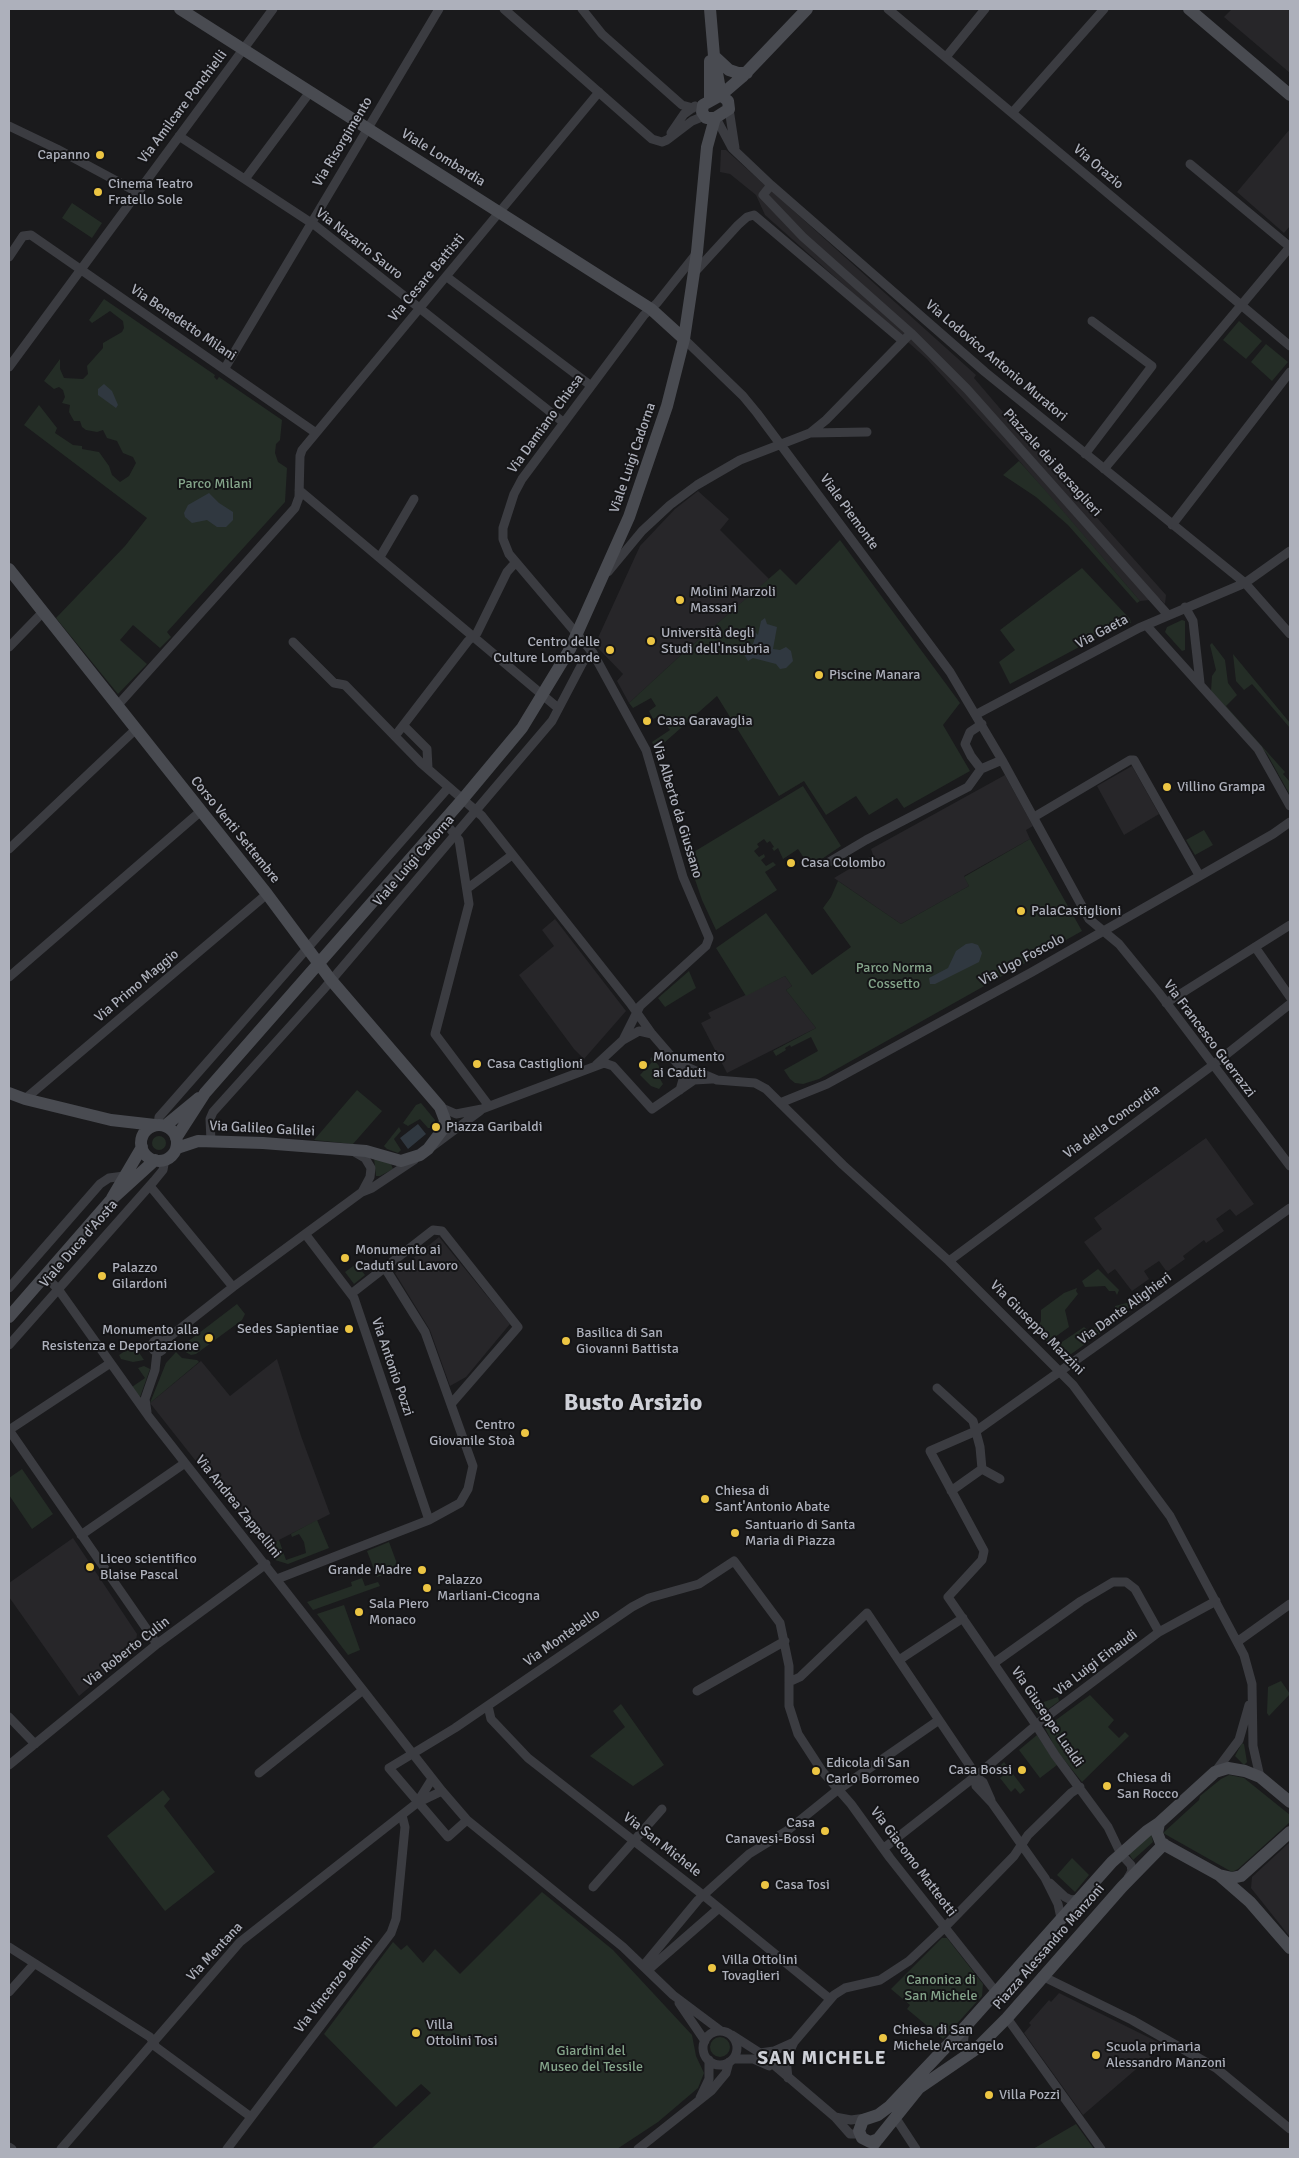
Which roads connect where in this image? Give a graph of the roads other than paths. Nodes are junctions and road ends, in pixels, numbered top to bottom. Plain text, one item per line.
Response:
1 (180, 9) edge
2 (273, 9) edge
3 (440, 9) edge
4 (504, 9) edge
5 (582, 9) edge
6 (710, 9) edge
7 (807, 9) edge
8 (888, 9) edge
9 (985, 9) edge
10 (1104, 9) edge
11 (1188, 9) edge
12 (712, 39) junction
13 (243, 49) junction
14 (714, 56) junction
15 (946, 57) junction
16 (744, 75) junction
17 (310, 92) junction
18 (599, 92) junction
19 (1290, 95) edge
20 (719, 101) junction
21 (693, 108) junction
22 (1012, 113) junction
23 (710, 117) junction
24 (9, 126) edge
25 (368, 128) junction
26 (179, 136) junction
27 (668, 140) junction
28 (737, 152) junction
29 (1190, 164) dead end
30 (245, 179) junction
31 (771, 185) junction
32 (137, 192) junction
33 (499, 212) junction
34 (311, 223) junction
35 (1290, 247) edge
36 (697, 252) junction
37 (9, 257) edge
38 (81, 269) junction
39 (694, 274) junction
40 (447, 277) junction
41 (1241, 305) junction
42 (651, 309) junction
43 (420, 310) junction
44 (1092, 321) dead end
45 (910, 333) junction
46 (684, 339) junction
47 (903, 341) junction
48 (1290, 346) edge
49 (9, 367) edge
50 (225, 368) junction
51 (1290, 372) edge
52 (590, 385) junction
53 (562, 422) junction
54 (316, 432) junction
55 (867, 432) dead end
56 (810, 433) junction
57 (781, 444) junction
58 (1085, 454) junction
59 (1104, 469) junction
60 (299, 490) junction
61 (414, 499) dead end
62 (1172, 525) junction
63 (1290, 551) edge
64 (380, 557) junction
65 (515, 563) junction
66 (9, 569) edge
67 (603, 578) junction
68 (1245, 582) junction
69 (1185, 607) junction
70 (43, 612) junction
71 (1168, 615) junction
72 (1146, 625) junction
73 (578, 634) junction
74 (1290, 634) edge
75 (473, 636) junction
76 (293, 642) dead end
77 (9, 647) edge
78 (593, 653) junction
79 (1196, 654) junction
80 (1175, 656) junction
81 (1201, 685) junction
82 (543, 696) junction
83 (117, 706) junction
84 (558, 708) junction
85 (976, 714) junction
86 (982, 724) junction
87 (404, 726) junction
88 (136, 729) junction
89 (395, 736) junction
90 (504, 750) junction
91 (1002, 760) junction
92 (518, 762) junction
93 (428, 768) junction
94 (981, 769) junction
95 (448, 788) junction
96 (462, 800) junction
97 (1290, 806) edge
98 (200, 811) junction
99 (476, 812) junction
100 (1034, 817) junction
101 (444, 821) junction
102 (1290, 822) edge
103 (457, 835) junction
104 (9, 850) edge
105 (512, 855) junction
106 (829, 862) dead end
107 (1199, 875) junction
108 (468, 888) junction
109 (267, 894) junction
110 (1290, 925) edge
111 (1102, 932) junction
112 (1255, 947) junction
113 (309, 948) junction
114 (319, 963) junction
115 (9, 977) edge
116 (331, 980) junction
117 (1290, 997) edge
118 (1166, 1003) junction
119 (1290, 1004) edge
120 (636, 1010) junction
121 (652, 1034) junction
122 (622, 1040) junction
123 (615, 1049) junction
124 (678, 1063) junction
125 (596, 1065) junction
126 (1214, 1065) junction
127 (620, 1073) junction
128 (714, 1079) junction
129 (680, 1090) junction
130 (205, 1094) junction
131 (14, 1097) edge
132 (780, 1103) junction
133 (440, 1106) junction
134 (486, 1108) junction
135 (111, 1120) junction
136 (159, 1125) junction
137 (211, 1140) junction
138 (176, 1143) junction
139 (142, 1145) junction
140 (348, 1150) junction
141 (424, 1152) junction
142 (160, 1160) junction
143 (1290, 1166) edge
144 (124, 1176) junction
145 (150, 1186) junction
146 (362, 1192) junction
147 (111, 1200) junction
148 (1290, 1208) edge
149 (306, 1235) junction
150 (949, 1261) junction
151 (385, 1268) junction
152 (45, 1276) junction
153 (233, 1287) junction
154 (9, 1288) edge
155 (58, 1289) junction
156 (351, 1294) junction
157 (9, 1317) edge
158 (9, 1345) edge
159 (109, 1364) junction
160 (1061, 1372) junction
161 (937, 1388) dead end
162 (451, 1404) junction
163 (149, 1417) junction
164 (9, 1430) edge
165 (976, 1432) junction
166 (185, 1464) junction
167 (982, 1469) junction
168 (1000, 1479) dead end
169 (951, 1491) junction
170 (428, 1520) junction
171 (81, 1535) junction
172 (734, 1561) joint
173 (266, 1564) junction
174 (277, 1578) junction
175 (1216, 1600) junction
176 (1290, 1604) edge
177 (963, 1618) junction
178 (1159, 1632) junction
179 (785, 1641) junction
180 (1237, 1642) junction
181 (157, 1644) junction
182 (899, 1660) junction
183 (994, 1664) junction
184 (789, 1682) junction
185 (362, 1690) junction
186 (697, 1691) dead end
187 (1251, 1698) junction
188 (488, 1706) junction
189 (9, 1717) edge
190 (939, 1720) junction
191 (1036, 1725) junction
192 (35, 1744) junction
193 (413, 1753) junction
194 (9, 1765) edge
195 (1214, 1772) junction
196 (259, 1773) dead end
197 (975, 1776) junction
198 (1260, 1778) junction
199 (432, 1779) junction
200 (1080, 1788) junction
201 (839, 1789) junction
202 (442, 1791) junction
203 (1290, 1802) edge
204 (417, 1803) junction
205 (662, 1809) dead end
206 (402, 1815) junction
207 (467, 1820) junction
208 (1160, 1823) junction
209 (1290, 1832) edge
210 (634, 1841) junction
211 (1164, 1844) junction
212 (1022, 1845) junction
213 (884, 1848) junction
214 (1121, 1854) junction
215 (1246, 1873) junction
216 (1219, 1875) junction
217 (1045, 1878) junction
218 (593, 1887) dead end
219 (1122, 1887) junction
220 (703, 1895) junction
221 (1078, 1899) junction
222 (1250, 1902) junction
223 (719, 1908) junction
224 (1061, 1918) junction
225 (945, 1927) junction
226 (9, 1947) edge
227 (1290, 1948) edge
228 (34, 1964) junction
229 (646, 1968) junction
230 (1042, 1976) junction
231 (9, 1992) edge
232 (996, 1992) junction
233 (673, 1995) junction
234 (830, 1999) junction
235 (1007, 2018) junction
236 (965, 2027) junction
237 (721, 2031) junction
238 (732, 2035) junction
239 (705, 2041) junction
240 (153, 2042) junction
241 (794, 2042) junction
242 (976, 2049) junction
243 (761, 2058) junction
244 (709, 2060) junction
245 (731, 2060) junction
246 (788, 2078) junction
247 (700, 2099) junction
248 (251, 2117) junction
249 (835, 2117) junction
250 (895, 2117) junction
251 (869, 2118) junction
252 (1290, 2130) edge
253 (877, 2140) edge
254 (860, 2141) edge
255 (9, 2147) edge
256 (12, 2149) edge
257 (61, 2149) edge
258 (227, 2149) edge
259 (638, 2149) edge
260 (916, 2149) edge
261 (1101, 2149) edge

1 - 13 street, Viale Lombardia
2 - 13 street, Via Amilcare Ponchielli
3 - 25 street, Via Risorgimento
4 - 18 street
5 - 21 street
6 - 12 street
7 - 16 street
8 - 15 street, Via Orazio
9 - 15 street
10 - 22 street
11 - 19 street
12 - 14 street
12 - 20 street
13 - 17 street, Viale Lombardia
13 - 26 street, Via Amilcare Ponchielli
14 - 16 street
14 - 20 street
15 - 22 street, Via Orazio
16 - 20 street
17 - 25 street, Viale Lombardia
17 - 30 street
18 - 27 street
18 - 33 street, Via Cesare Battisti
20 - 21 street
20 - 23 street
20 - 23 street, Viale Luigi Cadorna
20 - 28 street
21 - 27 street
22 - 41 street, Via Orazio
23 - 27 street
23 - 28 street, Via Lodovico Antonio Muratori
23 - 36 street, Viale Luigi Cadorna
24 - 32 street
25 - 33 street, Viale Lombardia
25 - 34 street, Via Risorgimento
26 - 30 street, Via Nazario Sauro
26 - 32 street, Via Amilcare Ponchielli
28 - 31 street, Via Lodovico Antonio Muratori
29 - 35 street
30 - 34 street, Via Nazario Sauro
31 - 45 street, Piazzale dei Bersaglieri
31 - 58 street, Via Lodovico Antonio Muratori
32 - 38 street, Via Amilcare Ponchielli
33 - 40 street, Via Cesare Battisti
33 - 42 street, Viale Lombardia
34 - 43 street, Via Nazario Sauro
34 - 50 street, Via Risorgimento
35 - 41 street
36 - 39 street, Viale Luigi Cadorna
36 - 42 street, Via Damiano Chiesa
37 - 38 street, Via Benedetto Milani
38 - 49 street, Via Amilcare Ponchielli
38 - 50 street, Via Benedetto Milani
39 - 46 street, Viale Luigi Cadorna
39 - 47 street
40 - 43 street, Via Cesare Battisti
40 - 52 street
41 - 48 street, Via Orazio
41 - 59 street
42 - 46 street, Viale Lombardia
42 - 52 street, Via Damiano Chiesa
43 - 53 street, Via Nazario Sauro
43 - 54 street, Via Cesare Battisti
44 - 58 street
45 - 47 street
45 - 71 street, Piazzale dei Bersaglieri
46 - 57 street, Viale Piemonte
46 - 67 street, Viale Luigi Cadorna
47 - 56 street
50 - 54 street, Via Benedetto Milani
51 - 62 street
52 - 53 street, Via Damiano Chiesa
53 - 65 street, Via Damiano Chiesa
54 - 60 street, Via Cesare Battisti
55 - 56 street
56 - 57 street
57 - 67 street
57 - 85 street, Viale Piemonte
58 - 59 street, Via Lodovico Antonio Muratori
59 - 62 street, Via Lodovico Antonio Muratori
60 - 64 street
60 - 83 street, Via Cesare Battisti
61 - 64 street
62 - 68 street, Via Lodovico Antonio Muratori
63 - 68 street, Via Gaeta
64 - 75 street
65 - 73 street, Via Damiano Chiesa
65 - 75 street
66 - 70 street, Corso Venti Settembre
67 - 73 street, Viale Luigi Cadorna
68 - 69 street, Via Gaeta
68 - 74 street, Via Lodovico Antonio Muratori
69 - 71 street, Via Gaeta
69 - 79 street
70 - 77 street
70 - 83 street, Corso Venti Settembre
71 - 72 street, Via Gaeta
72 - 80 street
72 - 85 street, Via Gaeta
73 - 78 street, Via Alberto da Giussano
73 - 82 street, Viale Luigi Cadorna
75 - 82 street
75 - 87 street
76 - 89 street
78 - 84 street, Viale Luigi Cadorna
78 - 120 street, Via Alberto da Giussano
79 - 80 street
79 - 81 street
80 - 81 street
81 - 97 street
82 - 84 street
82 - 90 street, Viale Luigi Cadorna
83 - 88 street, Corso Venti Settembre
84 - 92 street, Viale Luigi Cadorna
85 - 86 street, Viale Piemonte
86 - 91 street, Viale Piemonte
86 - 94 street
87 - 89 street
87 - 93 street
88 - 98 street, Corso Venti Settembre
88 - 104 street
89 - 93 street
90 - 92 street
90 - 96 street, Viale Luigi Cadorna
91 - 94 street
91 - 100 street, Viale Piemonte
92 - 99 street, Viale Luigi Cadorna
93 - 95 street
94 - 106 street
95 - 96 street
95 - 113 street, Viale Luigi Cadorna
96 - 99 street
96 - 101 street, Viale Luigi Cadorna
98 - 109 street, Corso Venti Settembre
98 - 115 street
99 - 103 street, Viale Luigi Cadorna
99 - 105 street
100 - 107 street
100 - 111 street, Via Francesco Guerrazzi
101 - 103 street
101 - 114 street, Viale Luigi Cadorna
102 - 107 street, Via Ugo Foscolo
103 - 108 street
103 - 116 street, Viale Luigi Cadorna
105 - 108 street
105 - 120 street
107 - 111 street, Via Ugo Foscolo
108 - 134 street
109 - 113 street, Corso Venti Settembre
109 - 131 street, Via Primo Maggio
110 - 112 street
111 - 118 street, Via Francesco Guerrazzi
111 - 132 street, Via Ugo Foscolo
112 - 117 street
112 - 118 street
113 - 114 street, Corso Venti Settembre
113 - 136 street
114 - 116 street, Corso Venti Settembre
114 - 130 street
116 - 133 street, Corso Venti Settembre
116 - 137 street
118 - 126 street, Via Francesco Guerrazzi
119 - 126 street, Via della Concordia
120 - 121 street
120 - 122 street
121 - 122 street
121 - 124 street
122 - 123 street
123 - 125 street
123 - 127 street
124 - 128 street
124 - 129 street
125 - 127 street
125 - 134 street
126 - 143 street, Via Francesco Guerrazzi
126 - 150 street, Via della Concordia
127 - 129 street
128 - 129 street
128 - 132 street, Via Giuseppe Mazzini
130 - 136 street
130 - 138 street
131 - 135 street
132 - 150 street, Via Giuseppe Mazzini
133 - 134 street
133 - 141 street
134 - 141 street
135 - 136 street
135 - 139 street
136 - 138 street
136 - 139 street
137 - 138 street, Via Galileo Galilei
137 - 140 street, Via Galileo Galilei
138 - 142 street
139 - 142 street
139 - 144 street, Viale Duca d'Aosta
140 - 141 street, Via Galileo Galilei
140 - 146 street
141 - 146 street
142 - 145 street, Viale Duca d'Aosta
142 - 147 street, Viale Duca d'Aosta
144 - 147 street, Viale Duca d'Aosta
144 - 154 street, Viale Duca d'Aosta
145 - 153 street
145 - 155 street, Viale Duca d'Aosta
146 - 149 street
147 - 152 street, Viale Duca d'Aosta
148 - 160 street, Via Dante Alighieri
149 - 153 street
149 - 156 street, Via Antonio Pozzi
150 - 160 street, Via Giuseppe Mazzini
151 - 156 street
151 - 162 street
151 - 162 street
152 - 155 street, Via Andrea Zappellini
152 - 157 street, Viale Duca d'Aosta
153 - 163 street
155 - 158 street, Viale Duca d'Aosta
155 - 159 street, Via Andrea Zappellini
156 - 170 street, Via Antonio Pozzi
159 - 163 street, Via Andrea Zappellini
159 - 164 street
160 - 165 street, Via Dante Alighieri
160 - 175 street, Via Giuseppe Mazzini
161 - 165 street
162 - 170 street
163 - 166 street, Via Andrea Zappellini
164 - 171 street
165 - 167 street
165 - 169 street, Via Dante Alighieri
166 - 171 street
166 - 173 street, Via Andrea Zappellini
167 - 168 street
167 - 169 street
169 - 177 street, Via Giuseppe Lualdi
170 - 174 street
171 - 181 street
172 - 179 street, Via Giacomo Matteotti
172 - 188 street, Via Montebello
173 - 174 street, Via Andrea Zappellini
173 - 181 street, Via Roberto Culin
174 - 185 street, Via Andrea Zappellini
175 - 178 street, Via Luigi Einaudi
175 - 180 street, Via Giuseppe Mazzini
176 - 180 street
177 - 182 street
177 - 183 street, Via Giuseppe Lualdi
178 - 183 street
178 - 191 street, Via Luigi Einaudi
179 - 184 street, Via Giacomo Matteotti
179 - 186 street
180 - 187 street, Via Giuseppe Mazzini
181 - 192 street, Via Roberto Culin
182 - 184 street
182 - 190 street
183 - 191 street, Via Giuseppe Lualdi
184 - 201 street, Via Giacomo Matteotti
185 - 193 street, Via Andrea Zappellini
185 - 196 street
187 - 195 street, Via Giuseppe Mazzini
187 - 198 street, Via Giuseppe Mazzini
188 - 193 street, Via Montebello
188 - 210 street, Via San Michele
189 - 192 street
190 - 197 street
190 - 201 street
191 - 197 street, Via Luigi Einaudi
191 - 200 street, Via Giuseppe Lualdi
192 - 194 street, Via Roberto Culin
193 - 199 street, Via Andrea Zappellini
193 - 204 street, Via Montebello
195 - 198 street
195 - 208 street, Via Giuseppe Mazzini
197 - 212 street
197 - 213 street, Via Luigi Einaudi
198 - 203 street
199 - 202 street, Via Andrea Zappellini
199 - 204 street
200 - 212 street
200 - 214 street, Via Giuseppe Lualdi
201 - 213 street, Via Giacomo Matteotti
201 - 220 street
202 - 204 street
202 - 207 street, Via Andrea Zappellini
204 - 206 street, Via Mentana
204 - 207 street
205 - 210 street
206 - 240 street, Via Mentana
206 - 248 street, Via Vincenzo Bellini
207 - 229 street, Via Andrea Zappellini
208 - 211 street
208 - 214 street, Piazza Alessandro Manzoni
209 - 215 street
210 - 218 street
210 - 220 street, Via San Michele
211 - 216 street
211 - 219 street, Piazza Alessandro Manzoni
212 - 217 street
212 - 225 street
213 - 225 street, Via Giacomo Matteotti
214 - 219 street, Piazza Alessandro Manzoni
214 - 221 street, Piazza Alessandro Manzoni
215 - 216 street
215 - 222 street
216 - 222 street
217 - 221 street
217 - 224 street
219 - 230 street, Piazza Alessandro Manzoni
220 - 223 street, Via San Michele
220 - 229 street
221 - 224 street, Piazza Alessandro Manzoni
222 - 227 street
223 - 229 street
223 - 234 street, Via San Michele
224 - 232 street, Piazza Alessandro Manzoni
225 - 232 street, Via Giacomo Matteotti
225 - 234 street
226 - 228 street
228 - 231 street
228 - 240 street
229 - 233 street, Via Andrea Zappellini
230 - 235 street, Piazza Alessandro Manzoni
230 - 252 street
232 - 236 street, Piazza Alessandro Manzoni
233 - 237 street
233 - 239 street
234 - 241 street
235 - 242 street, Piazza Alessandro Manzoni
235 - 261 street
236 - 242 street
236 - 251 street, Piazza Alessandro Manzoni
237 - 238 street
237 - 239 street
238 - 243 street
238 - 245 street
239 - 244 street
240 - 248 street
240 - 257 street, Via Mentana
241 - 243 street
241 - 246 street
242 - 250 street, Piazza Alessandro Manzoni
243 - 245 street
243 - 246 street
244 - 245 street
244 - 247 street
245 - 247 street
246 - 249 street
247 - 259 street
248 - 258 street, Via Vincenzo Bellini
249 - 251 street
249 - 254 street
250 - 253 street, Piazza Alessandro Manzoni
250 - 260 street
251 - 253 street
251 - 254 street
253 - 254 street
255 - 256 street

